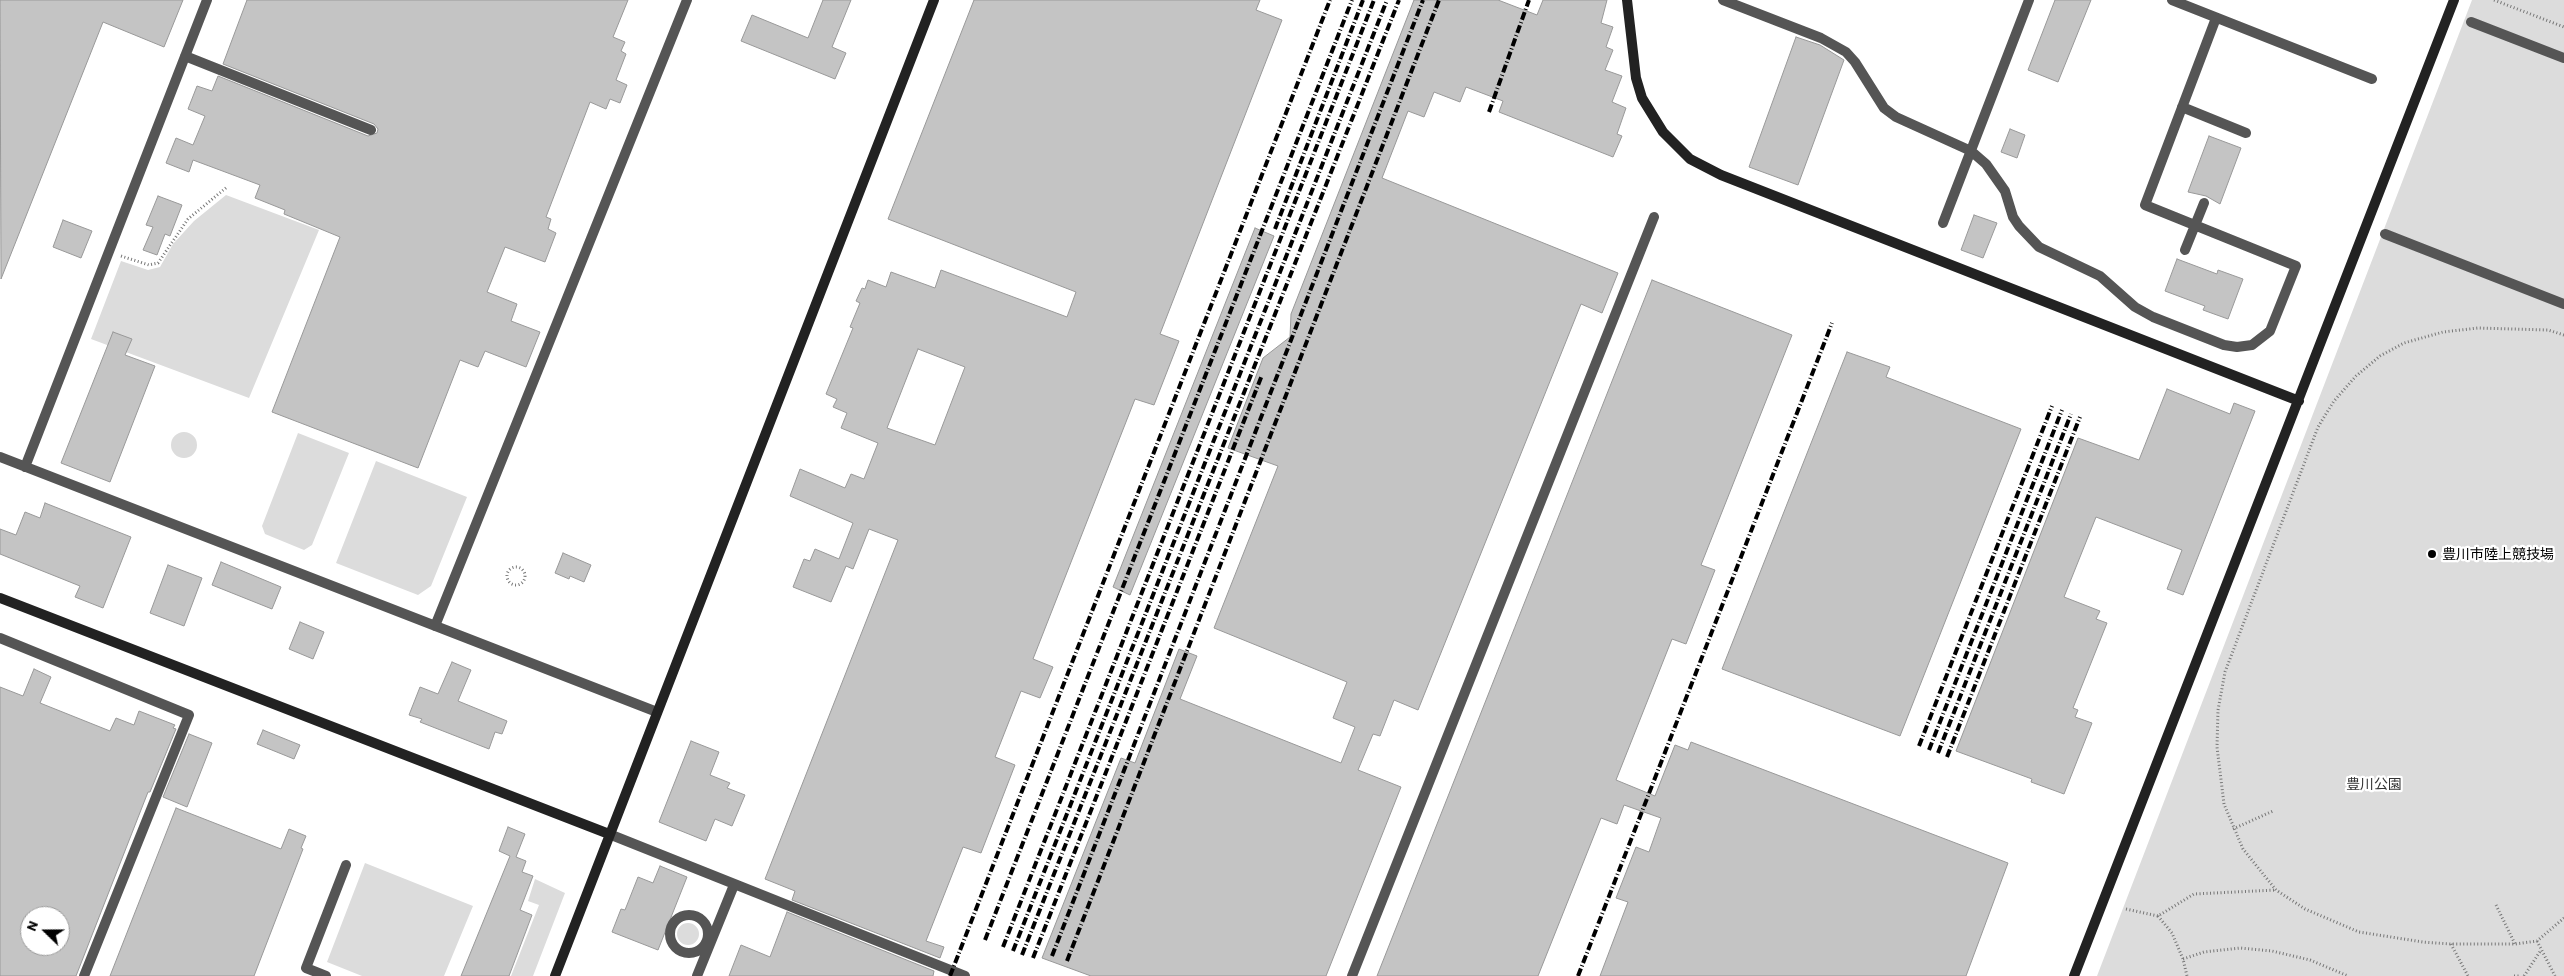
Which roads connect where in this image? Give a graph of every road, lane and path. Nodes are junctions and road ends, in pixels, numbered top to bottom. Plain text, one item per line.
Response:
1 (207, 0) edge
2 (687, 0) edge
3 (934, 0) edge
4 (1627, 0) edge
5 (1723, 0) edge
6 (2030, 0) edge
7 (2172, 0) edge
8 (2454, 0) edge
9 (2494, 0) edge
10 (2216, 18) junction
11 (2471, 22) dead end
12 (2564, 27) edge
13 (185, 56) junction
14 (2564, 58) edge
15 (2372, 79) dead end
16 (2182, 107) junction
17 (370, 130) dead end
18 (2246, 134) dead end
19 (1971, 151) junction
20 (227, 187) dead end
21 (2204, 203) dead end
22 (1654, 217) dead end
23 (1943, 224) dead end
24 (2195, 225) junction
25 (2385, 234) dead end
26 (2185, 250) dead end
27 (109, 252) junction
28 (2564, 304) edge
29 (2564, 335) edge
30 (2300, 401) junction
31 (0, 457) edge
32 (26, 468) junction
33 (525, 579) joint
34 (0, 598) edge
35 (435, 626) junction
36 (0, 638) edge
37 (658, 712) junction
38 (2273, 811) dead end
39 (2233, 829) junction
40 (609, 834) junction
41 (346, 865) dead end
42 (734, 885) junction
43 (2276, 890) junction
44 (2496, 905) dead end
45 (2126, 909) dead end
46 (2158, 916) junction
47 (2564, 918) edge
48 (2537, 941) junction
49 (2451, 944) junction
50 (2515, 944) junction
51 (2541, 950) junction
52 (2183, 959) junction
53 (84, 976) edge
54 (326, 976) edge
55 (556, 976) edge
56 (697, 976) edge
57 (965, 976) edge
58 (1352, 976) edge
59 (2074, 976) edge
60 (2187, 976) edge
61 (2348, 976) edge
62 (2468, 976) edge
63 (2514, 976) edge
64 (2522, 976) edge
65 (2555, 976) edge

1 - 13 lane
2 - 35 lane
3 - 37 street
4 - 30 street
5 - 19 lane
6 - 19 lane
7 - 10 lane
8 - 30 street
9 - 12 path
10 - 15 lane
10 - 16 lane
11 - 14 lane
13 - 17 lane
13 - 27 lane
16 - 18 lane
16 - 24 lane
19 - 23 lane
19 - 24 lane
20 - 27 path
21 - 24 lane
22 - 58 lane
24 - 26 lane
25 - 28 lane
27 - 32 lane
29 - 39 path
30 - 59 street
31 - 32 lane
32 - 35 lane
33 - 33 path
34 - 40 street
35 - 37 lane
36 - 53 lane
37 - 40 street
38 - 39 path
39 - 43 path
40 - 42 lane
40 - 55 street
41 - 54 lane
42 - 56 lane
42 - 57 lane
43 - 46 path
43 - 49 path
44 - 50 path
45 - 46 path
46 - 52 path
47 - 48 path
48 - 50 path
48 - 51 path
49 - 50 path
49 - 62 path
51 - 64 path
51 - 65 path
52 - 60 path
52 - 61 path
63 - 64 path

